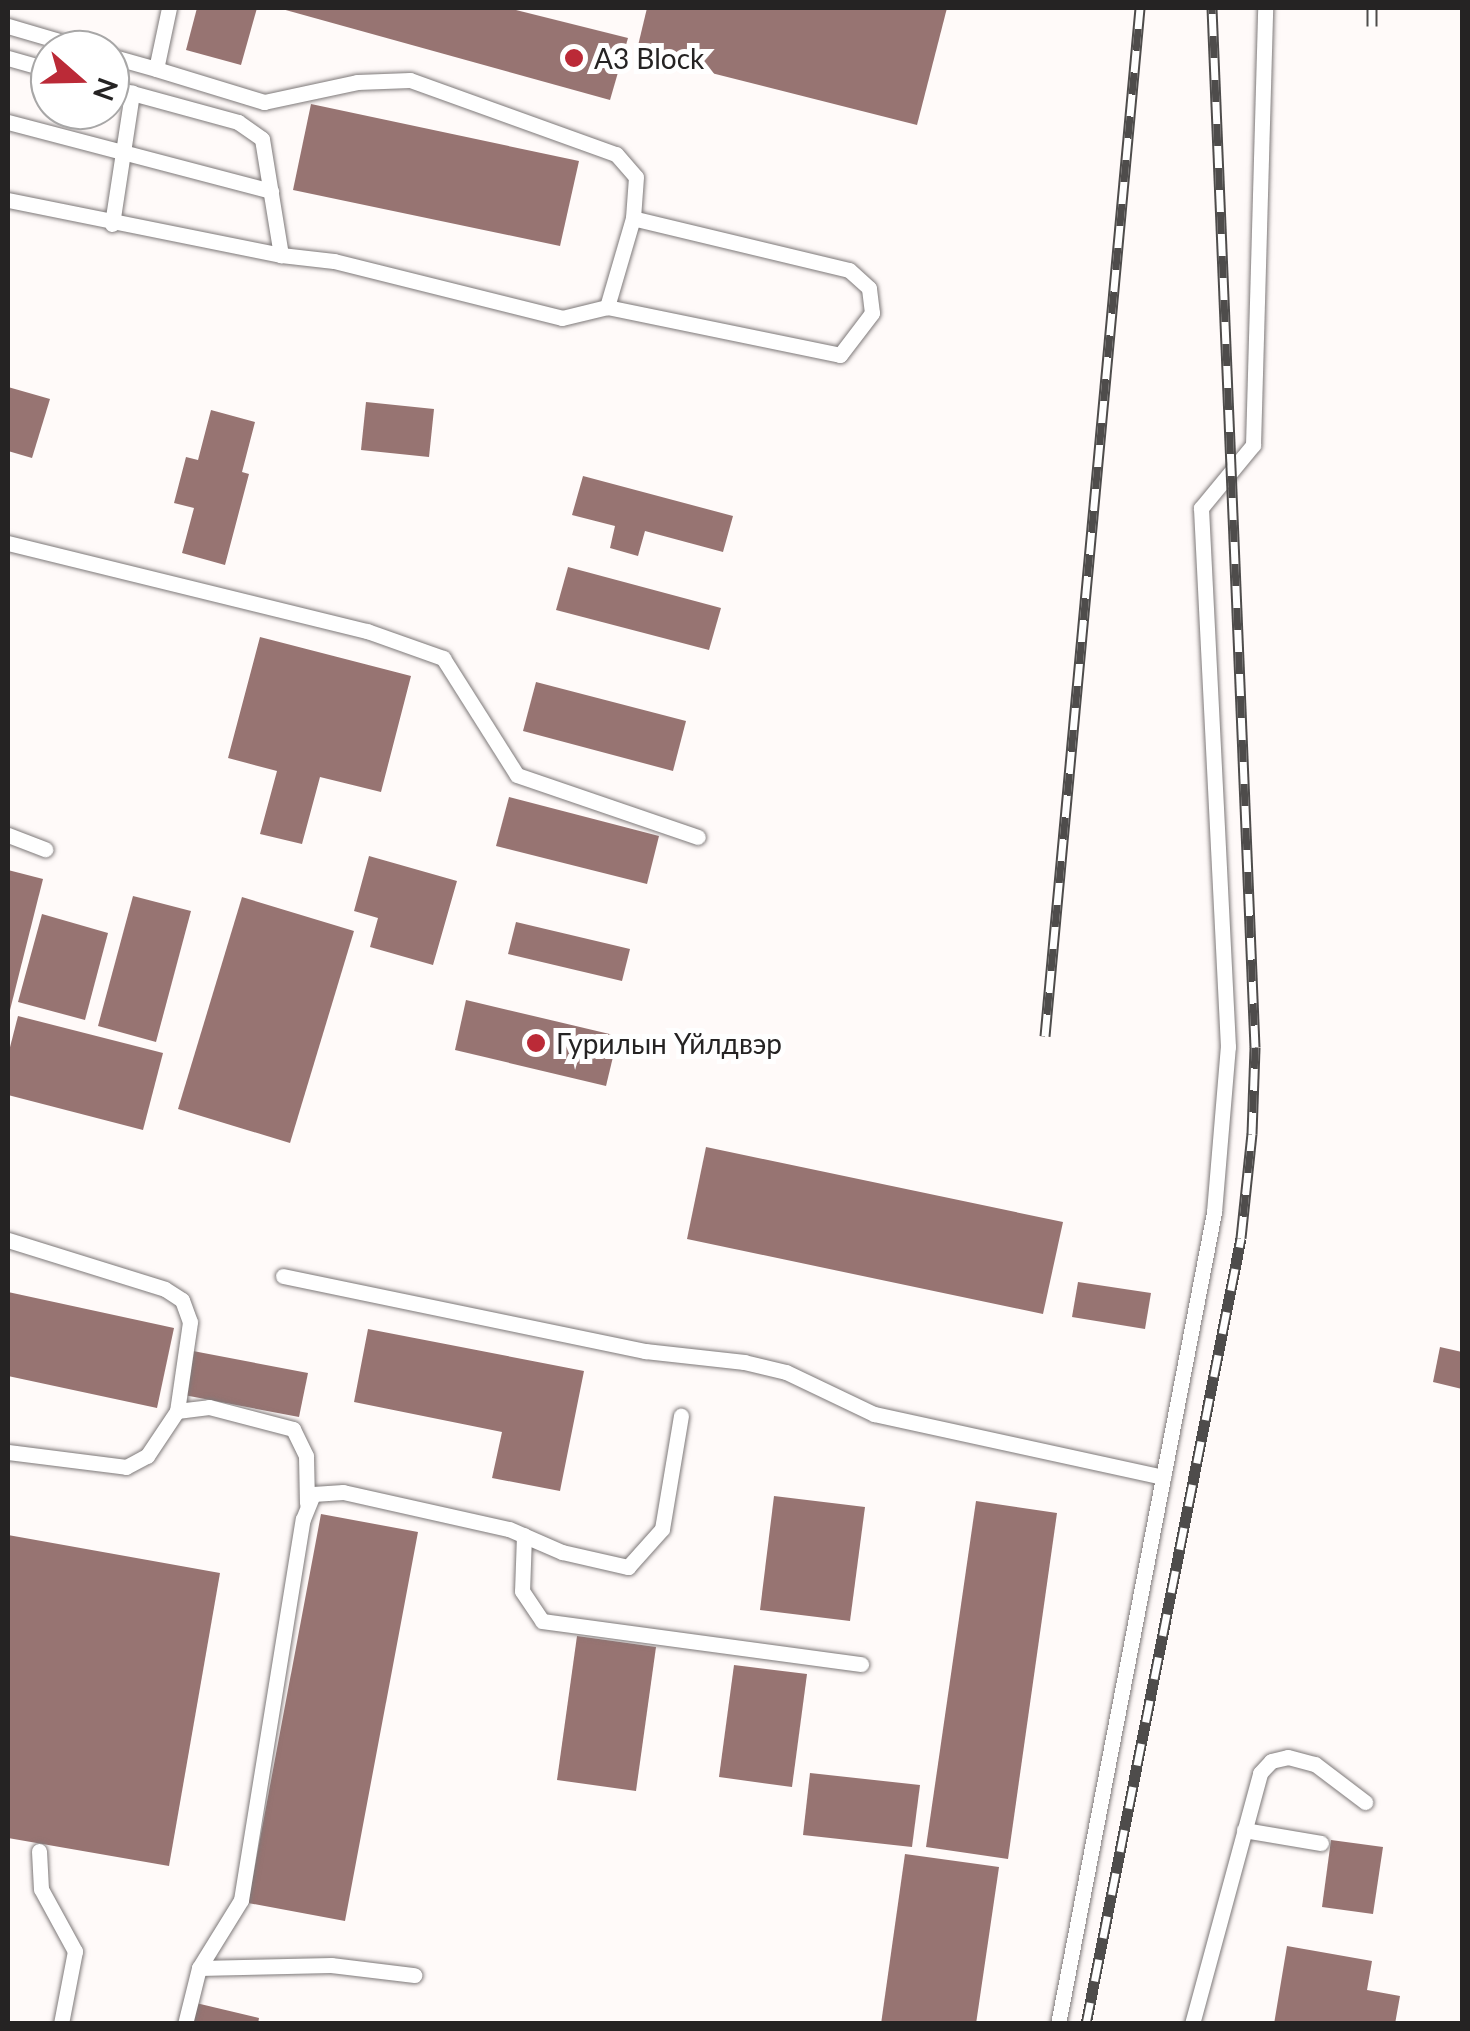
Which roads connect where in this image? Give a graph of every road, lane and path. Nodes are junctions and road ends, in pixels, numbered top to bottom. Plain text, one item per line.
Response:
1 (169, 8) edge
2 (1265, 8) edge
3 (130, 62) edge
4 (156, 69) junction
5 (132, 93) joint
6 (8, 122) edge
7 (123, 148) junction
8 (271, 191) junction
9 (8, 200) edge
10 (632, 218) junction
11 (112, 224) junction
12 (281, 256) junction
13 (607, 307) junction
14 (8, 542) edge
15 (8, 835) edge
16 (698, 836) dead end
17 (45, 850) dead end
18 (8, 1240) edge
19 (283, 1276) dead end
20 (178, 1411) junction
21 (681, 1416) dead end
22 (8, 1452) edge
23 (1162, 1478) junction
24 (308, 1503) junction
25 (524, 1534) junction
26 (861, 1664) dead end
27 (1365, 1802) dead end
28 (1244, 1830) junction
29 (1322, 1843) dead end
30 (39, 1851) dead end
31 (199, 1968) junction
32 (414, 1975) dead end
33 (61, 2024) edge
34 (185, 2024) edge
35 (1058, 2024) edge
36 (1192, 2024) edge

1 - 4 lane
2 - 23 lane
3 - 4 lane
4 - 10 lane
5 - 7 lane
5 - 8 lane
6 - 7 lane
7 - 8 lane
7 - 11 lane
8 - 12 lane
9 - 11 lane
10 - 13 lane
10 - 13 lane
11 - 12 lane
12 - 13 lane
14 - 16 lane
15 - 17 lane
18 - 20 lane
19 - 23 lane
20 - 22 lane
20 - 24 lane
21 - 25 lane
23 - 35 lane
24 - 25 lane
24 - 31 lane
25 - 26 lane
27 - 28 lane
28 - 29 lane
28 - 36 lane
30 - 33 lane
31 - 32 lane
31 - 34 lane

